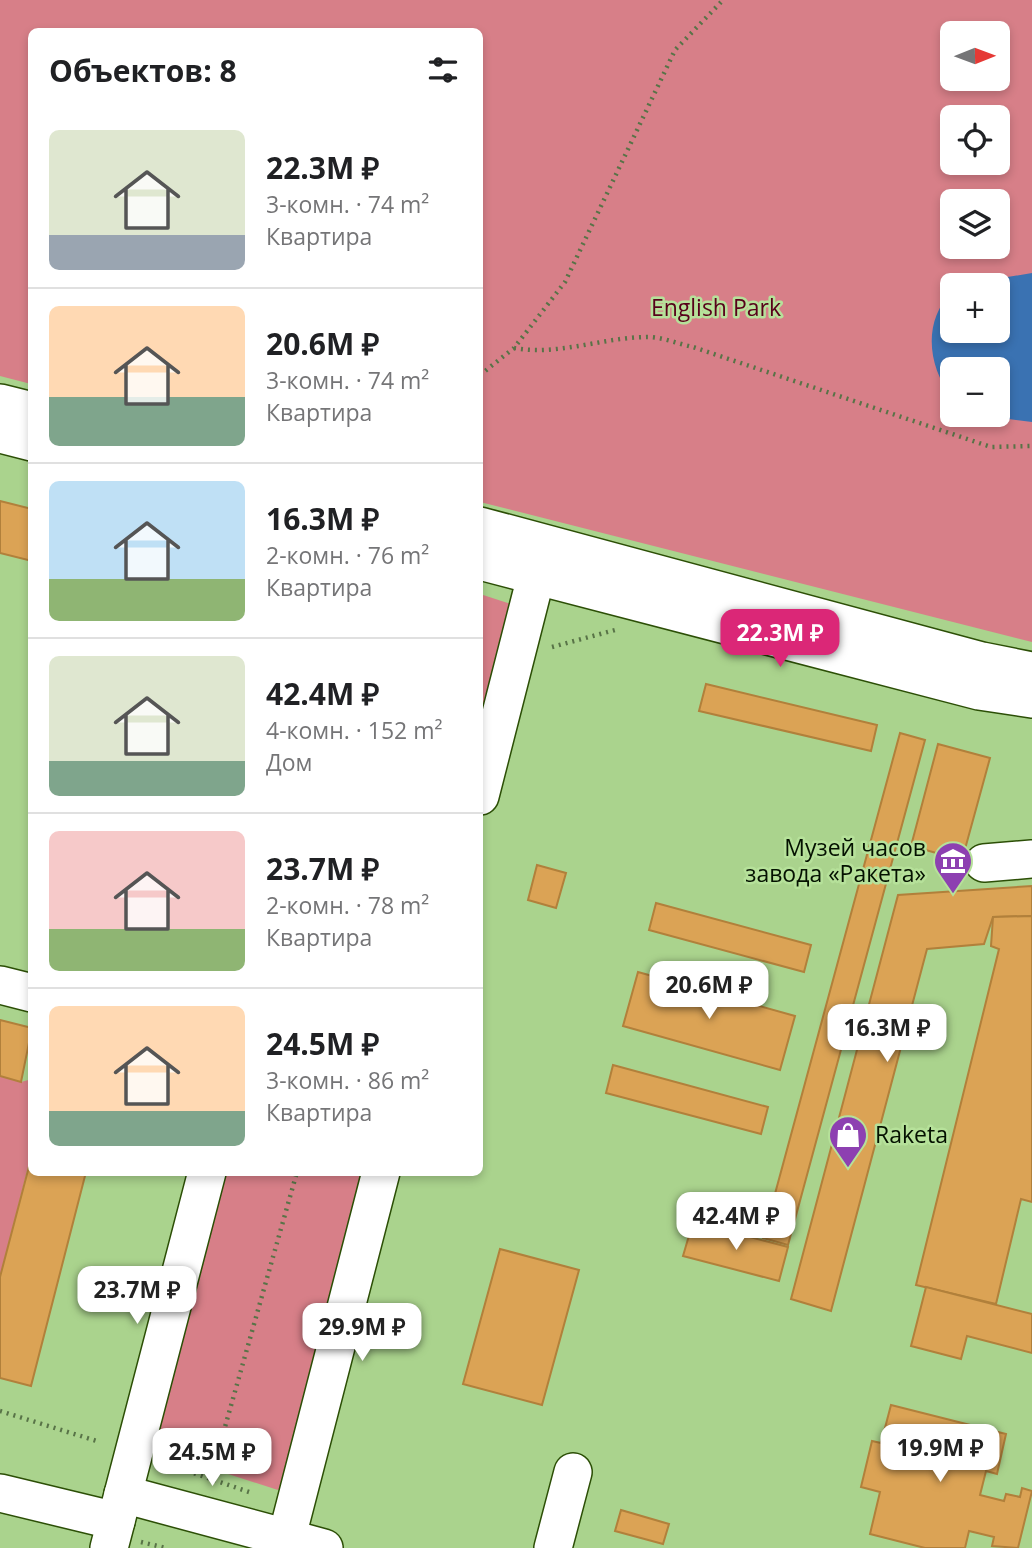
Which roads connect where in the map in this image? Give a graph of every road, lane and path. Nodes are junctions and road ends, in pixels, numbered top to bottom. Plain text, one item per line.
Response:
1 (723, 0) edge
2 (514, 348) junction
3 (483, 373) edge
4 (0, 403) edge
5 (28, 410) edge
6 (0, 434) edge
7 (28, 441) edge
8 (1032, 446) edge
9 (483, 528) edge
10 (540, 560) junction
11 (483, 561) edge
12 (622, 628) dead end
13 (552, 647) dead end
14 (1032, 671) edge
15 (1032, 699) edge
16 (483, 784) edge
17 (1032, 859) edge
18 (984, 863) dead end
19 (0, 985) edge
20 (28, 992) edge
21 (206, 1176) edge
22 (296, 1176) edge
23 (380, 1176) edge
24 (0, 1410) edge
25 (100, 1442) dead end
26 (153, 1459) dead end
27 (573, 1472) dead end
28 (211, 1480) junction
29 (0, 1493) edge
30 (257, 1494) dead end
31 (120, 1526) edge
32 (285, 1543) edge
33 (166, 1548) edge
34 (324, 1548) edge
35 (553, 1548) edge

1 - 2 path
2 - 3 path
2 - 8 path
4 - 5 street
6 - 7 street
9 - 10 street
10 - 11 street
10 - 14 street
10 - 15 street
10 - 16 street
12 - 13 path
17 - 18 street
19 - 20 street
21 - 31 street
22 - 28 path
23 - 32 street
24 - 25 path
26 - 28 path
27 - 35 street
28 - 30 path
29 - 31 street
31 - 32 street
31 - 33 path
32 - 34 street

